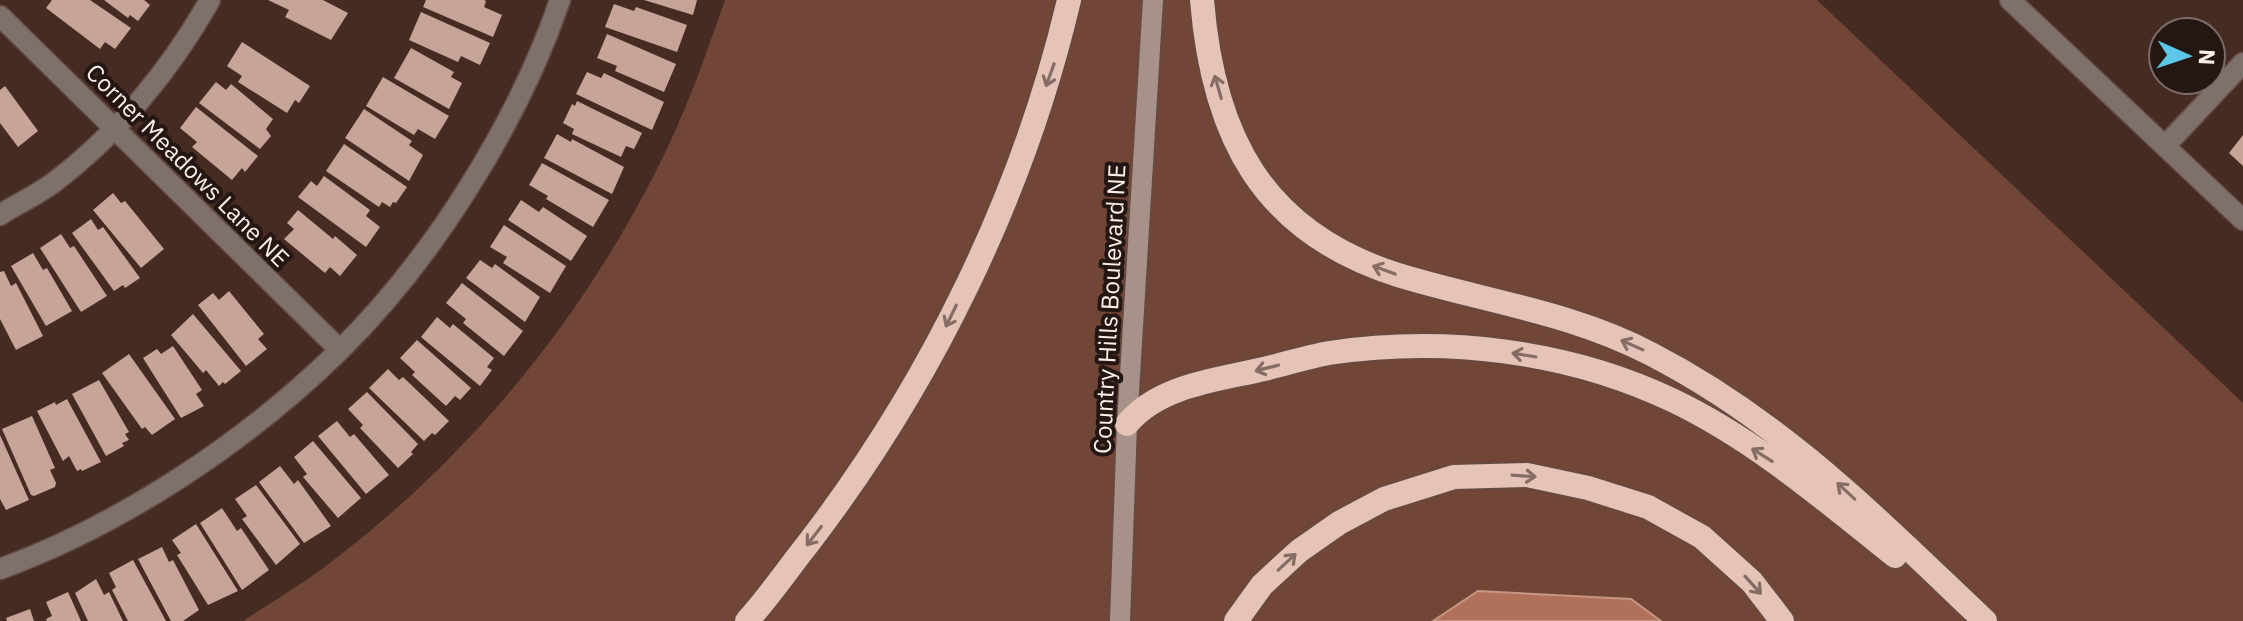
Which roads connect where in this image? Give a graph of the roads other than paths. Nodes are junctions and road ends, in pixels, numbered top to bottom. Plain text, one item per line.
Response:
1 (210, 0) edge
2 (560, 0) edge
3 (1069, 0) edge
4 (1153, 0) edge
5 (1202, 0) edge
6 (2010, 0) edge
7 (0, 16) edge
8 (2243, 63) edge
9 (115, 129) junction
10 (2165, 146) junction
11 (0, 215) edge
12 (2243, 220) edge
13 (340, 350) junction
14 (1127, 424) junction
15 (0, 569) edge
16 (747, 621) edge
17 (1120, 621) edge
18 (1236, 621) edge
19 (1782, 621) edge
20 (1982, 621) edge

1 - 9 street
2 - 13 street
3 -> 16 highway
4 - 14 main road, Country Hills Boulevard NE
20 -> 5 highway
6 - 10 street
7 - 9 street, Corner Meadows Lane NE
8 - 10 street
9 - 11 street
9 - 13 street, Corner Meadows Lane NE
10 - 12 street
13 - 15 street
14 - 17 main road, Country Hills Boulevard NE
20 -> 14 highway
18 -> 19 highway

